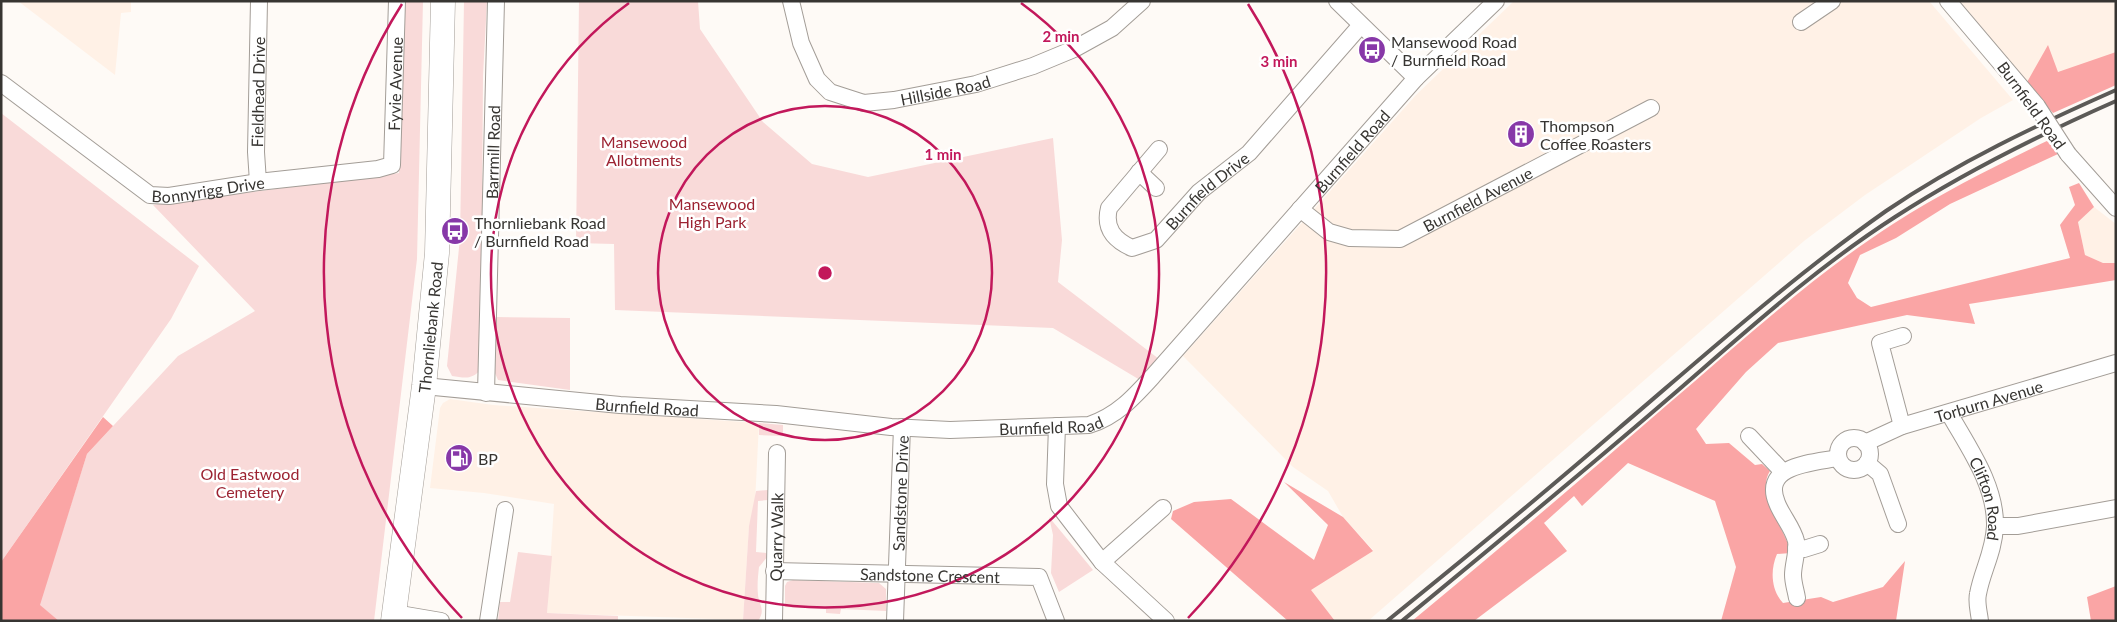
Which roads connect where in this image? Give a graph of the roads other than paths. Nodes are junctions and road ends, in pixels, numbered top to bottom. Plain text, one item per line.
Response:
1 (259, 1) edge
2 (396, 1) edge
3 (443, 1) edge
4 (496, 1) edge
5 (791, 1) edge
6 (1142, 1) edge
7 (1337, 1) edge
8 (1496, 1) edge
9 (1832, 1) edge
10 (1948, 1) edge
11 (1801, 22) dead end
12 (1361, 25) junction
13 (1416, 78) junction
14 (1, 82) edge
15 (1651, 108) dead end
16 (1159, 149) dead end
17 (392, 165) joint
18 (1139, 172) junction
19 (258, 182) junction
20 (1156, 188) dead end
21 (2116, 208) edge
22 (1300, 209) junction
23 (1903, 336) dead end
24 (2116, 363) edge
25 (424, 386) junction
26 (486, 393) junction
27 (1949, 413) junction
28 (1057, 426) junction
29 (1902, 426) junction
30 (902, 427) junction
31 (1749, 436) dead end
32 (1865, 443) junction
33 (777, 453) dead end
34 (1838, 458) junction
35 (1867, 463) junction
36 (1784, 472) junction
37 (1163, 508) dead end
38 (2116, 508) edge
39 (505, 510) dead end
40 (1898, 524) dead end
41 (1995, 526) junction
42 (1820, 544) dead end
43 (1796, 548) junction
44 (1102, 562) junction
45 (774, 571) junction
46 (896, 572) junction
47 (1797, 598) dead end
48 (393, 617) edge
49 (441, 621) edge
50 (488, 621) edge
51 (774, 621) edge
52 (895, 621) edge
53 (1056, 621) edge
54 (1166, 621) edge
55 (1980, 621) edge

1 - 19 street, Fieldhead Drive
2 - 17 street, Fyvie Avenue
3 - 25 main road, Thornliebank Road
4 - 26 street, Barrmill Road
5 - 6 street, Hillside Road
7 - 12 street
8 - 13 street, Burnfield Road
9 - 11 street
10 - 21 street, Burnfield Road, bridge
12 - 13 street
12 - 18 street, Burnfield Drive
13 - 22 street, Burnfield Road
14 - 19 street, Bonnyrigg Drive
15 - 22 street, Burnfield Avenue
16 - 18 street, Burnfield Drive
17 - 19 street, Bonnyrigg Drive
18 - 20 street
22 - 28 street, Burnfield Road
23 - 29 street
24 - 27 street, Torburn Avenue
25 - 26 street, Burnfield Road
25 - 48 main road, Thornliebank Road
26 - 30 street, Burnfield Road
27 - 29 street, Torburn Avenue
27 - 41 street, Clifton Road
28 - 30 street, Burnfield Road
28 - 44 street
29 - 32 street, Torburn Avenue
30 - 46 street, Sandstone Drive
31 - 36 street
32 - 34 street
32 - 35 street
33 - 45 street, Quarry Walk
34 - 35 street
34 - 36 street
35 - 40 street
36 - 43 street
37 - 44 street
38 - 41 street
39 - 50 street
41 - 55 street, Clifton Road
42 - 43 street
43 - 47 street
44 - 54 street
45 - 46 street, Sandstone Crescent
45 - 51 street, Quarry Walk
46 - 52 street, Sandstone Drive
46 - 53 street, Sandstone Crescent
48 - 49 street

